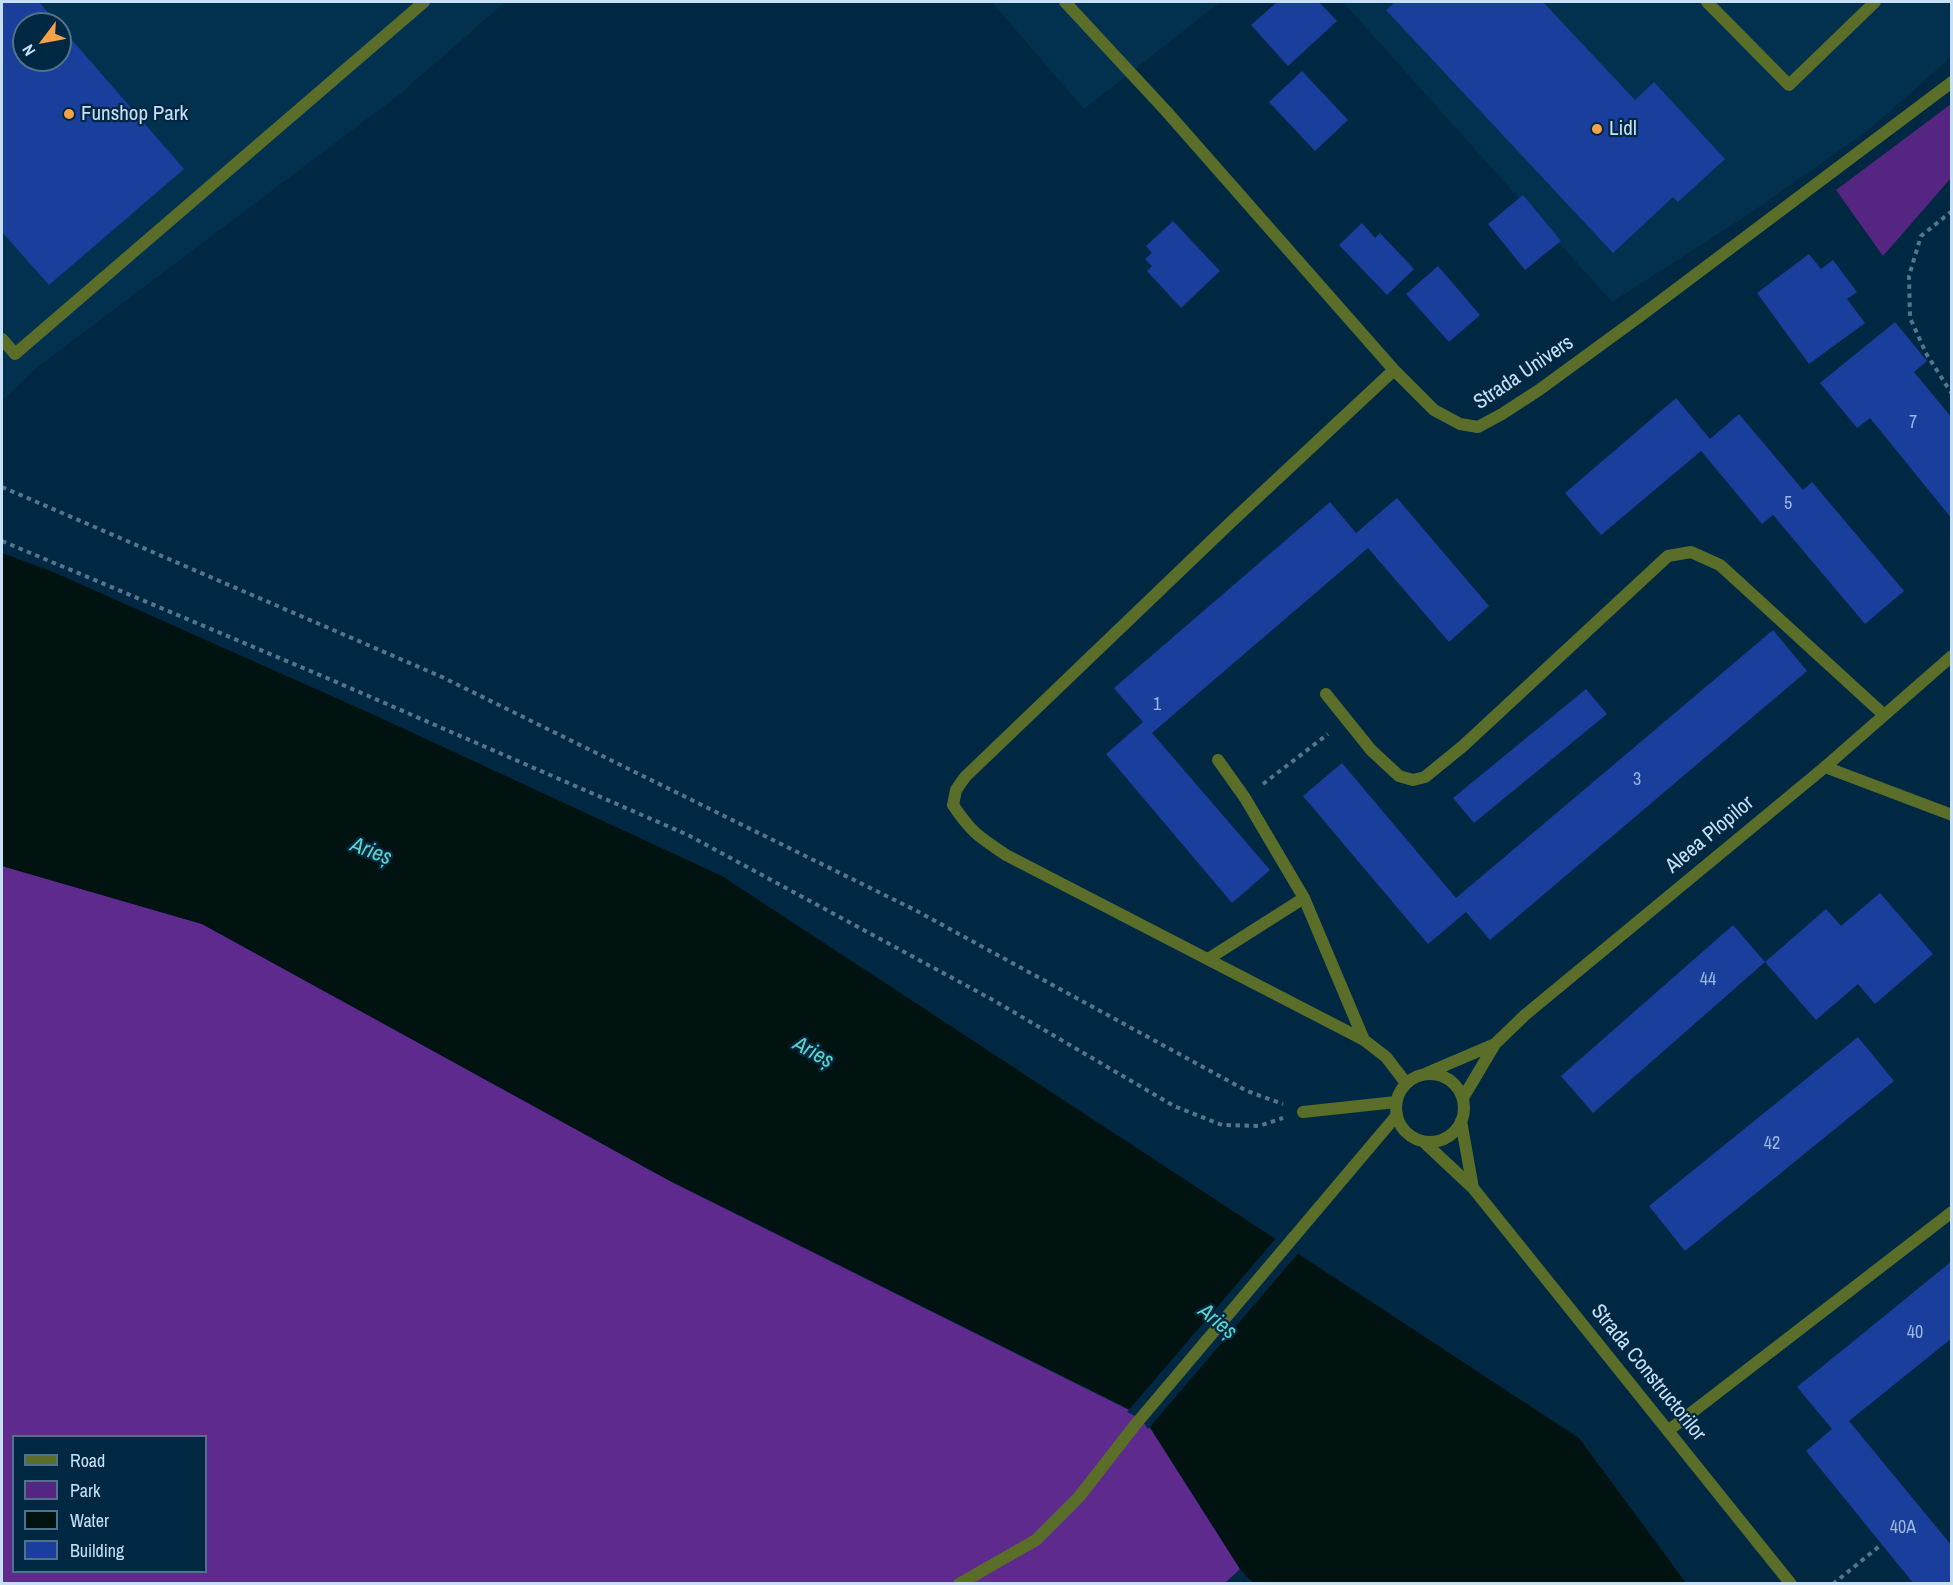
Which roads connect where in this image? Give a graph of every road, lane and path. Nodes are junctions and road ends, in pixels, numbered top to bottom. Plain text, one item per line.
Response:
1 (424, 2) edge
2 (1067, 2) edge
3 (1707, 2) edge
4 (1875, 2) edge
5 (1952, 82) edge
6 (1952, 211) edge
7 (2, 339) edge
8 (1394, 370) junction
9 (1952, 394) edge
10 (2, 487) edge
11 (2, 541) edge
12 (1952, 656) edge
13 (1326, 694) dead end
14 (1883, 714) junction
15 (1346, 720) junction
16 (1218, 760) dead end
17 (1825, 767) junction
18 (1245, 798) junction
19 (1952, 815) edge
20 (1304, 898) junction
21 (1208, 959) junction
22 (1364, 1040) junction
23 (1495, 1044) junction
24 (1426, 1074) junction
25 (1406, 1083) junction
26 (1463, 1098) junction
27 (1396, 1109) junction
28 (1303, 1112) junction
29 (1461, 1121) junction
30 (1425, 1143) junction
31 (1473, 1188) junction
32 (1952, 1212) edge
33 (1669, 1430) junction
34 (1882, 1545) dead end
35 (959, 1584) edge
36 (1791, 1584) edge
37 (1833, 1584) edge

1 - 7 street
2 - 8 street, Strada Univers
3 - 4 street
5 - 8 street, Strada Univers
6 - 9 path
8 - 21 street
10 - 28 path
11 - 28 path
12 - 14 street, Aleea Plopilor
13 - 15 street
14 - 15 street
14 - 17 street, Aleea Plopilor
15 - 18 path
16 - 18 street
17 - 19 street
17 - 23 street, Aleea Plopilor
18 - 20 street
20 - 21 street
20 - 22 street
21 - 22 street
22 - 25 street
23 - 24 street, Aleea Plopilor
23 - 26 street, Aleea Plopilor
24 - 25 street
24 - 26 street
25 - 27 street
26 - 29 street
27 - 28 street
27 - 30 street
27 - 35 street
29 - 30 street
29 - 31 street, Strada Constructorilor
30 - 31 street, Strada Constructorilor
31 - 33 street, Strada Constructorilor
32 - 33 street
33 - 36 street, Strada Constructorilor
34 - 37 path

